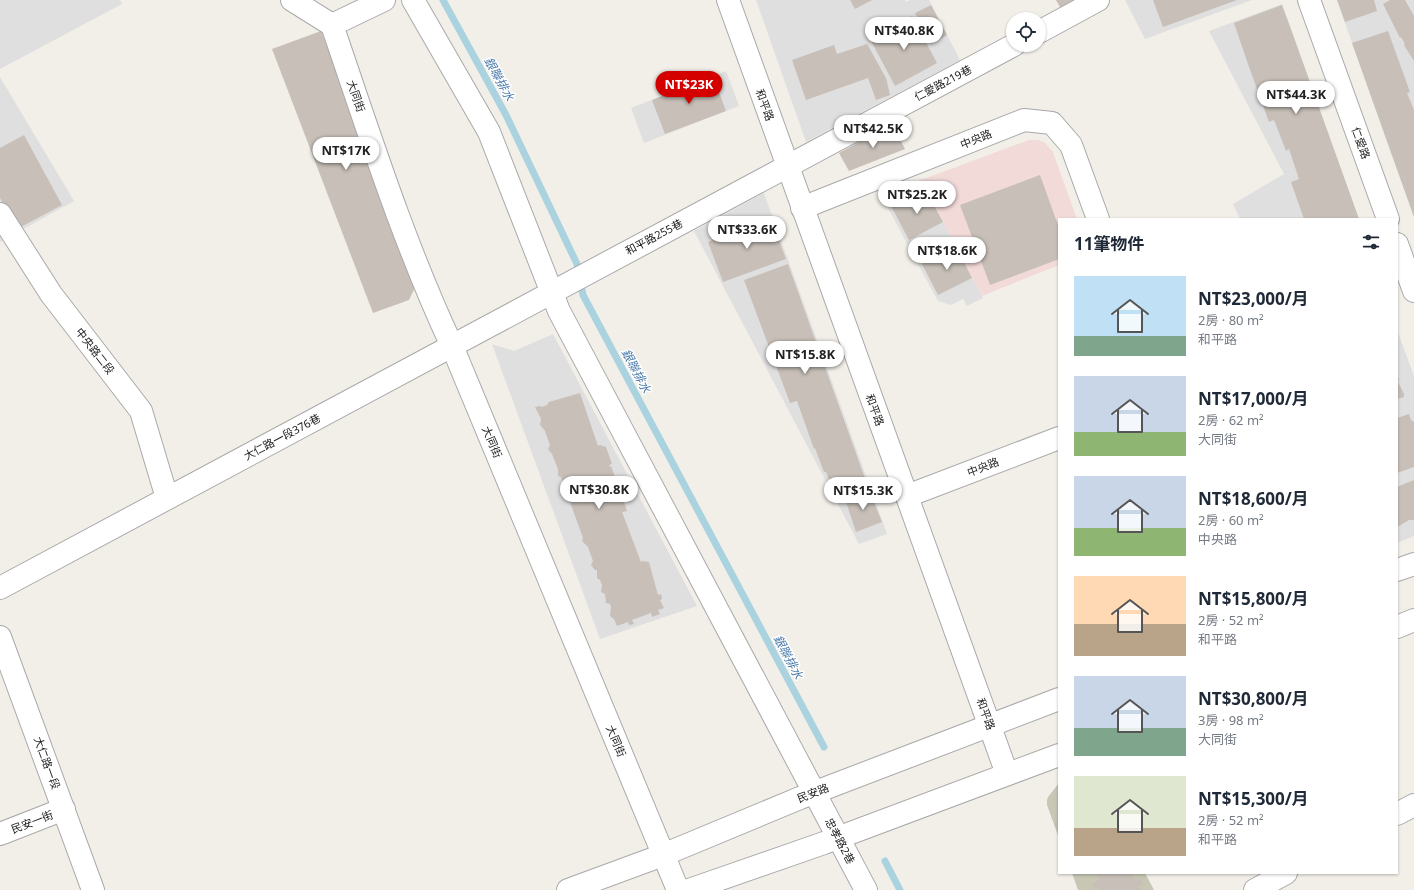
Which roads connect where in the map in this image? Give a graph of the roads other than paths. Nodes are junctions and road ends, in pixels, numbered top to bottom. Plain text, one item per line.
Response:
1 (292, 0) edge
2 (384, 0) edge
3 (413, 0) edge
4 (728, 0) edge
5 (1098, 0) edge
6 (1309, 0) edge
7 (332, 25) junction
8 (1046, 28) edge
9 (1006, 49) edge
10 (787, 166) junction
11 (802, 208) junction
12 (0, 214) edge
13 (1098, 218) edge
14 (1388, 218) edge
15 (1398, 247) edge
16 (1413, 286) edge
17 (558, 289) junction
18 (452, 346) junction
19 (1058, 438) edge
20 (907, 496) junction
21 (167, 498) junction
22 (1414, 564) edge
23 (1398, 570) edge
24 (0, 588) edge
25 (1414, 620) edge
26 (1398, 627) edge
27 (0, 637) edge
28 (1058, 699) edge
29 (990, 726) junction
30 (1058, 755) edge
31 (1007, 774) junction
32 (814, 793) junction
33 (1414, 804) edge
34 (64, 810) junction
35 (1398, 813) edge
36 (0, 834) edge
37 (838, 838) junction
38 (663, 855) junction
39 (1284, 874) edge
40 (93, 890) edge
41 (568, 890) edge
42 (678, 890) edge
43 (689, 890) edge
44 (866, 890) edge
45 (1255, 890) edge

1 - 7 street
2 - 7 street
3 - 17 street
4 - 10 street, 和平路
5 - 8 street
6 - 14 street, 仁愛路
7 - 18 street, 大同街
9 - 10 street, 仁愛路219巷
10 - 11 street, 和平路
10 - 17 street, 和平路255巷
11 - 13 street, 中央路
11 - 20 street, 和平路
12 - 21 street, 中央路二段
15 - 16 street
17 - 18 street, 大仁路一段376巷
17 - 32 street
18 - 21 street, 大仁路一段376巷
18 - 38 street, 大同街
19 - 20 street, 中央路
20 - 29 street, 和平路
21 - 24 street, 大仁路一段376巷
22 - 23 street
25 - 26 street
27 - 34 street, 大仁路一段
28 - 29 street, 民安路
29 - 31 street, 和平路
29 - 32 street, 民安路
30 - 31 street
31 - 37 street
32 - 37 street, 忠孝路2巷
32 - 38 street, 民安路
33 - 35 street
34 - 36 street, 民安一街
34 - 40 street, 大仁路一段
37 - 43 street
37 - 44 street, 忠孝路2巷
38 - 41 street, 民安路
38 - 42 street, 大同街
39 - 45 street

